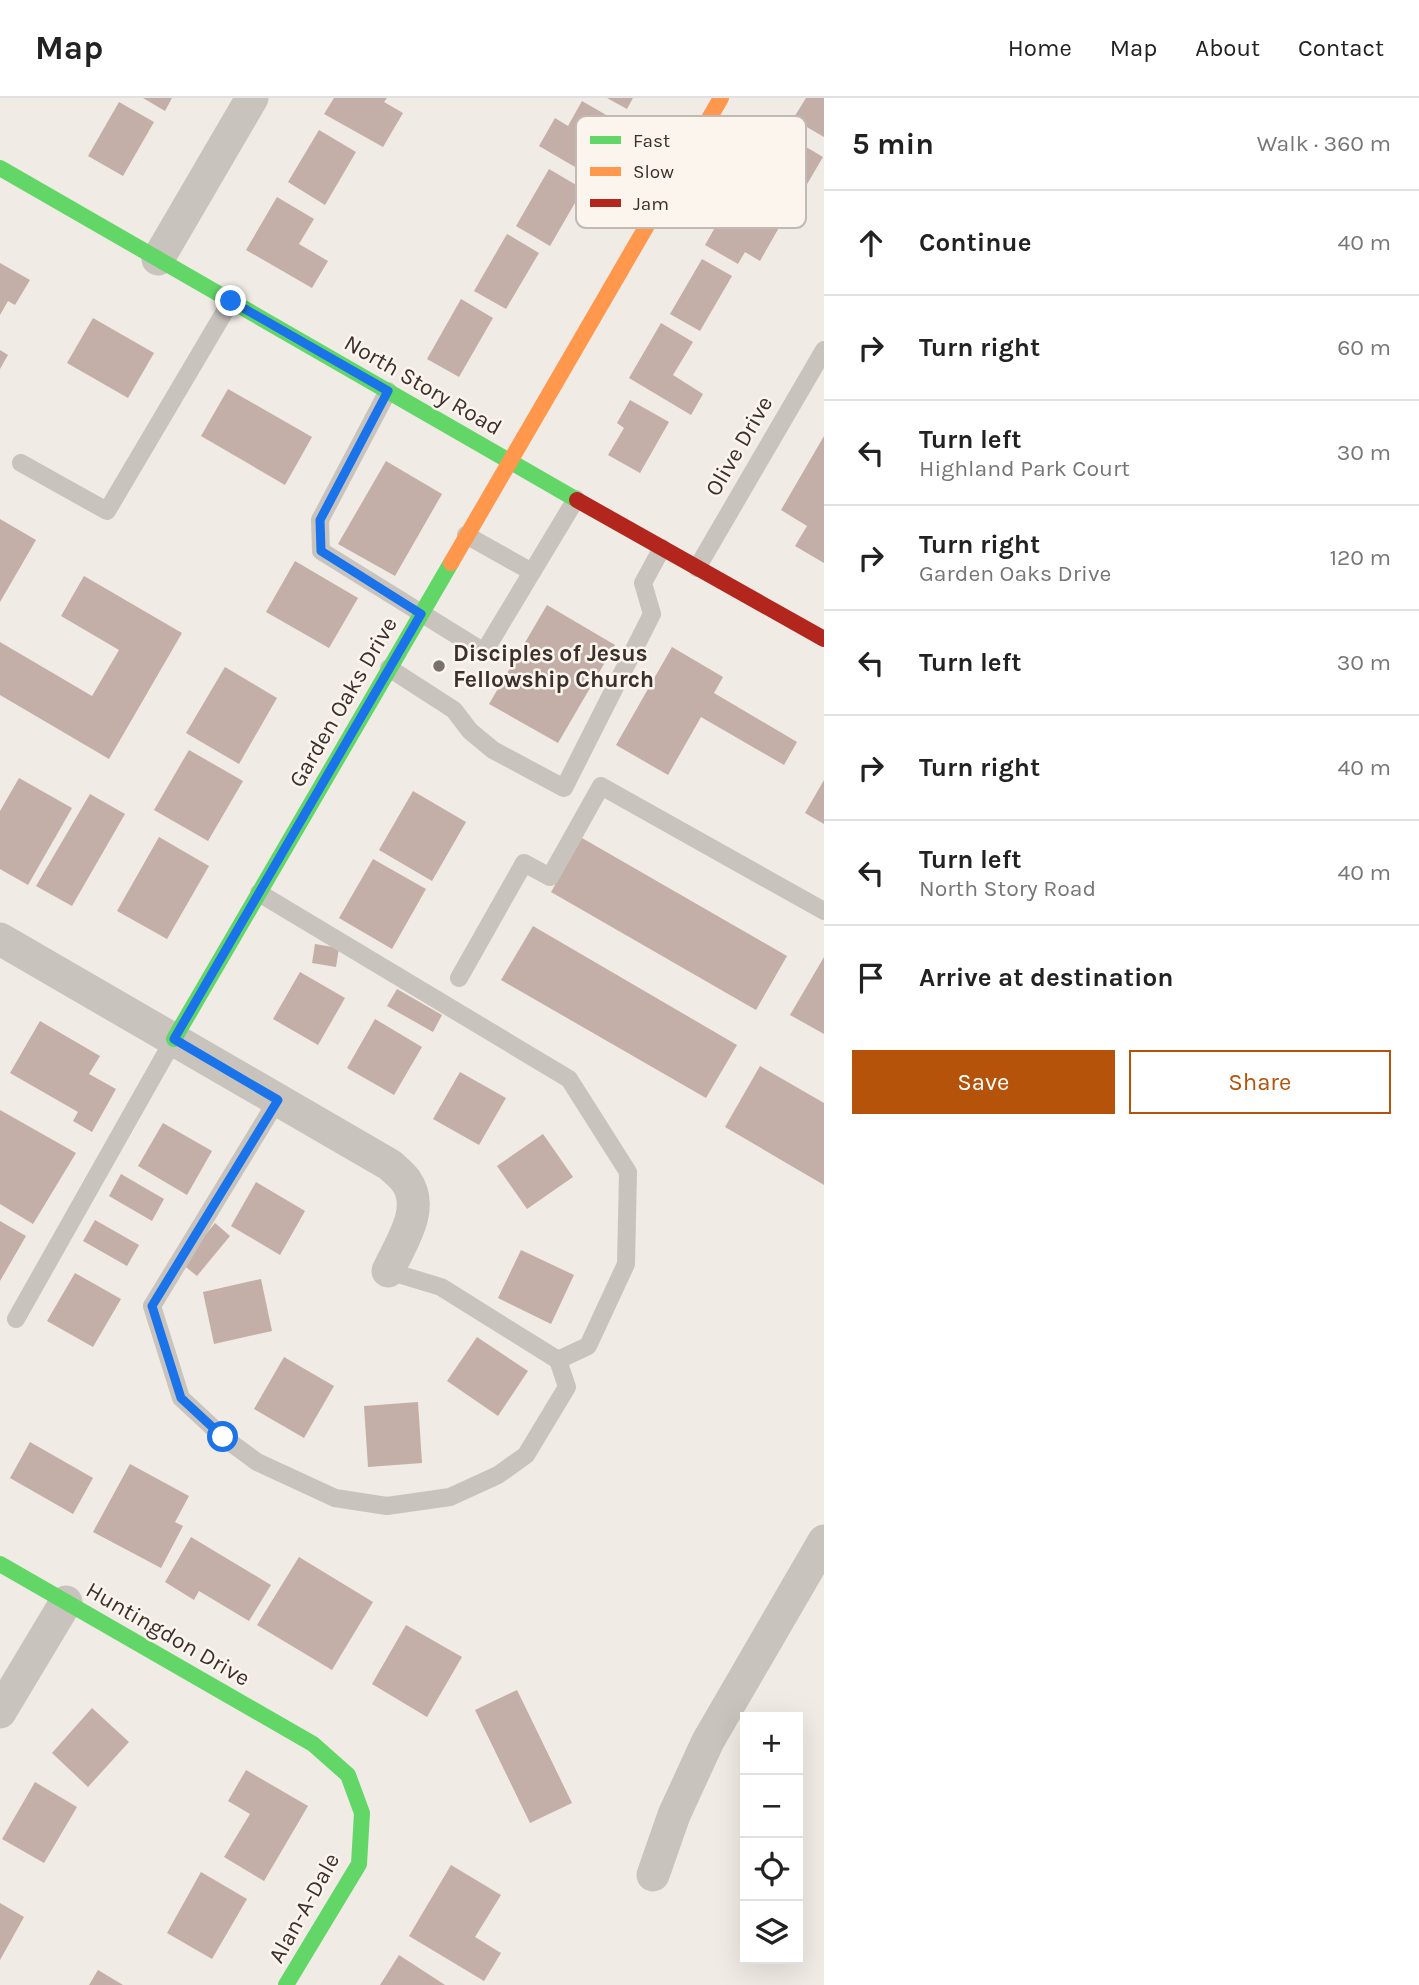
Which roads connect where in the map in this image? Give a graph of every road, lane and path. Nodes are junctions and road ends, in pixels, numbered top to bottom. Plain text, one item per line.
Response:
1 (252, 98) edge
2 (721, 98) edge
3 (711, 116) edge
4 (0, 168) edge
5 (645, 228) edge
6 (158, 259) junction
7 (231, 301) junction
8 (824, 350) edge
9 (388, 391) junction
10 (509, 462) junction
11 (21, 463) dead end
12 (576, 499) junction
13 (466, 535) junction
14 (662, 548) junction
15 (697, 568) junction
16 (532, 572) junction
17 (421, 614) junction
18 (824, 639) edge
19 (389, 668) junction
20 (259, 893) junction
21 (824, 911) edge
22 (4, 949) edge
23 (459, 978) dead end
24 (174, 1039) junction
25 (278, 1100) junction
26 (388, 1271) joint
27 (16, 1319) dead end
28 (558, 1360) junction
29 (824, 1541) edge
30 (0, 1564) edge
31 (66, 1602) junction
32 (0, 1712) edge
33 (313, 1744) joint
34 (653, 1875) dead end
35 (286, 1985) edge

1 - 6 street
2 - 3 street, Garden Oaks Drive
4 - 6 street, North Story Road
5 - 10 street, Garden Oaks Drive
6 - 7 street, North Story Road
7 - 9 street, North Story Road
7 - 11 lane
8 - 15 lane, Olive Drive
9 - 10 street, North Story Road
9 - 17 lane
10 - 12 street, North Story Road
10 - 13 street, Garden Oaks Drive
12 - 14 street, North Story Road
12 - 16 lane
13 - 16 lane
13 - 17 street, Garden Oaks Drive
14 - 15 street, North Story Road
14 - 19 lane
15 - 18 street, North Story Road
16 - 17 lane
17 - 19 street, Garden Oaks Drive
19 - 20 street, Garden Oaks Drive
20 - 24 street, Garden Oaks Drive
20 - 28 lane
21 - 23 lane
22 - 24 street
24 - 25 street
24 - 27 lane
25 - 26 street
25 - 28 lane
26 - 28 lane
29 - 34 street
30 - 31 street, Huntingdon Drive
31 - 32 street
31 - 33 street, Huntingdon Drive
33 - 35 street, Alan-A-Dale

